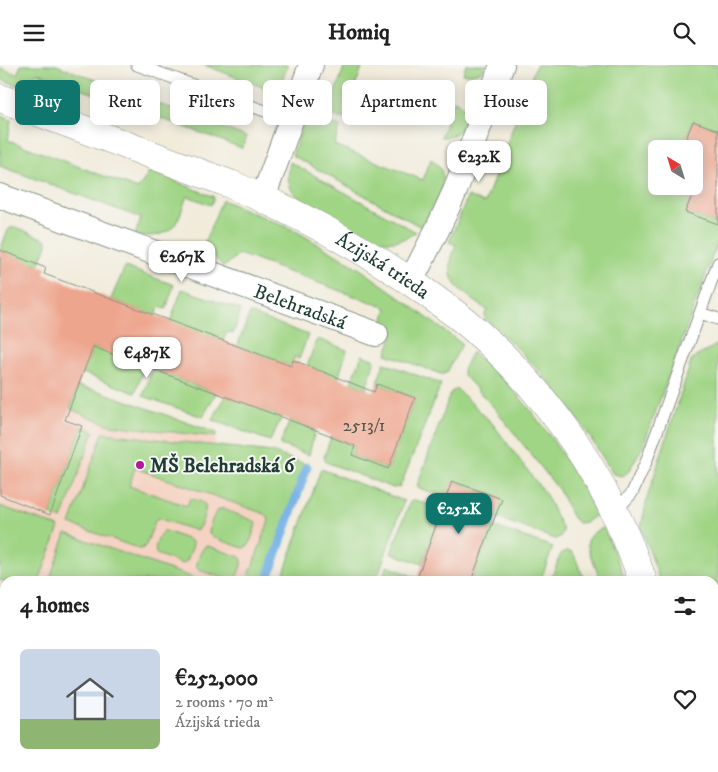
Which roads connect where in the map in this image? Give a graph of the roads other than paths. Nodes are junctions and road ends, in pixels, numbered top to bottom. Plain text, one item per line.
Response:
1 (137, 65) edge
2 (311, 65) edge
3 (502, 65) edge
4 (305, 80) edge
5 (0, 98) edge
6 (263, 110) edge
7 (288, 125) edge
8 (0, 196) edge
9 (263, 198) junction
10 (718, 263) edge
11 (411, 281) junction
12 (700, 313) junction
13 (718, 319) edge
14 (376, 334) dead end
15 (615, 512) junction
16 (641, 576) edge

1 - 6 lane
2 - 4 street
3 - 11 street
5 - 9 street, Ázijská trieda
7 - 9 street
8 - 14 street, Belehradská
9 - 11 street, Ázijská trieda
10 - 12 lane
11 - 15 street, Ázijská trieda
12 - 13 lane
12 - 15 lane
15 - 16 street, Ázijská trieda

